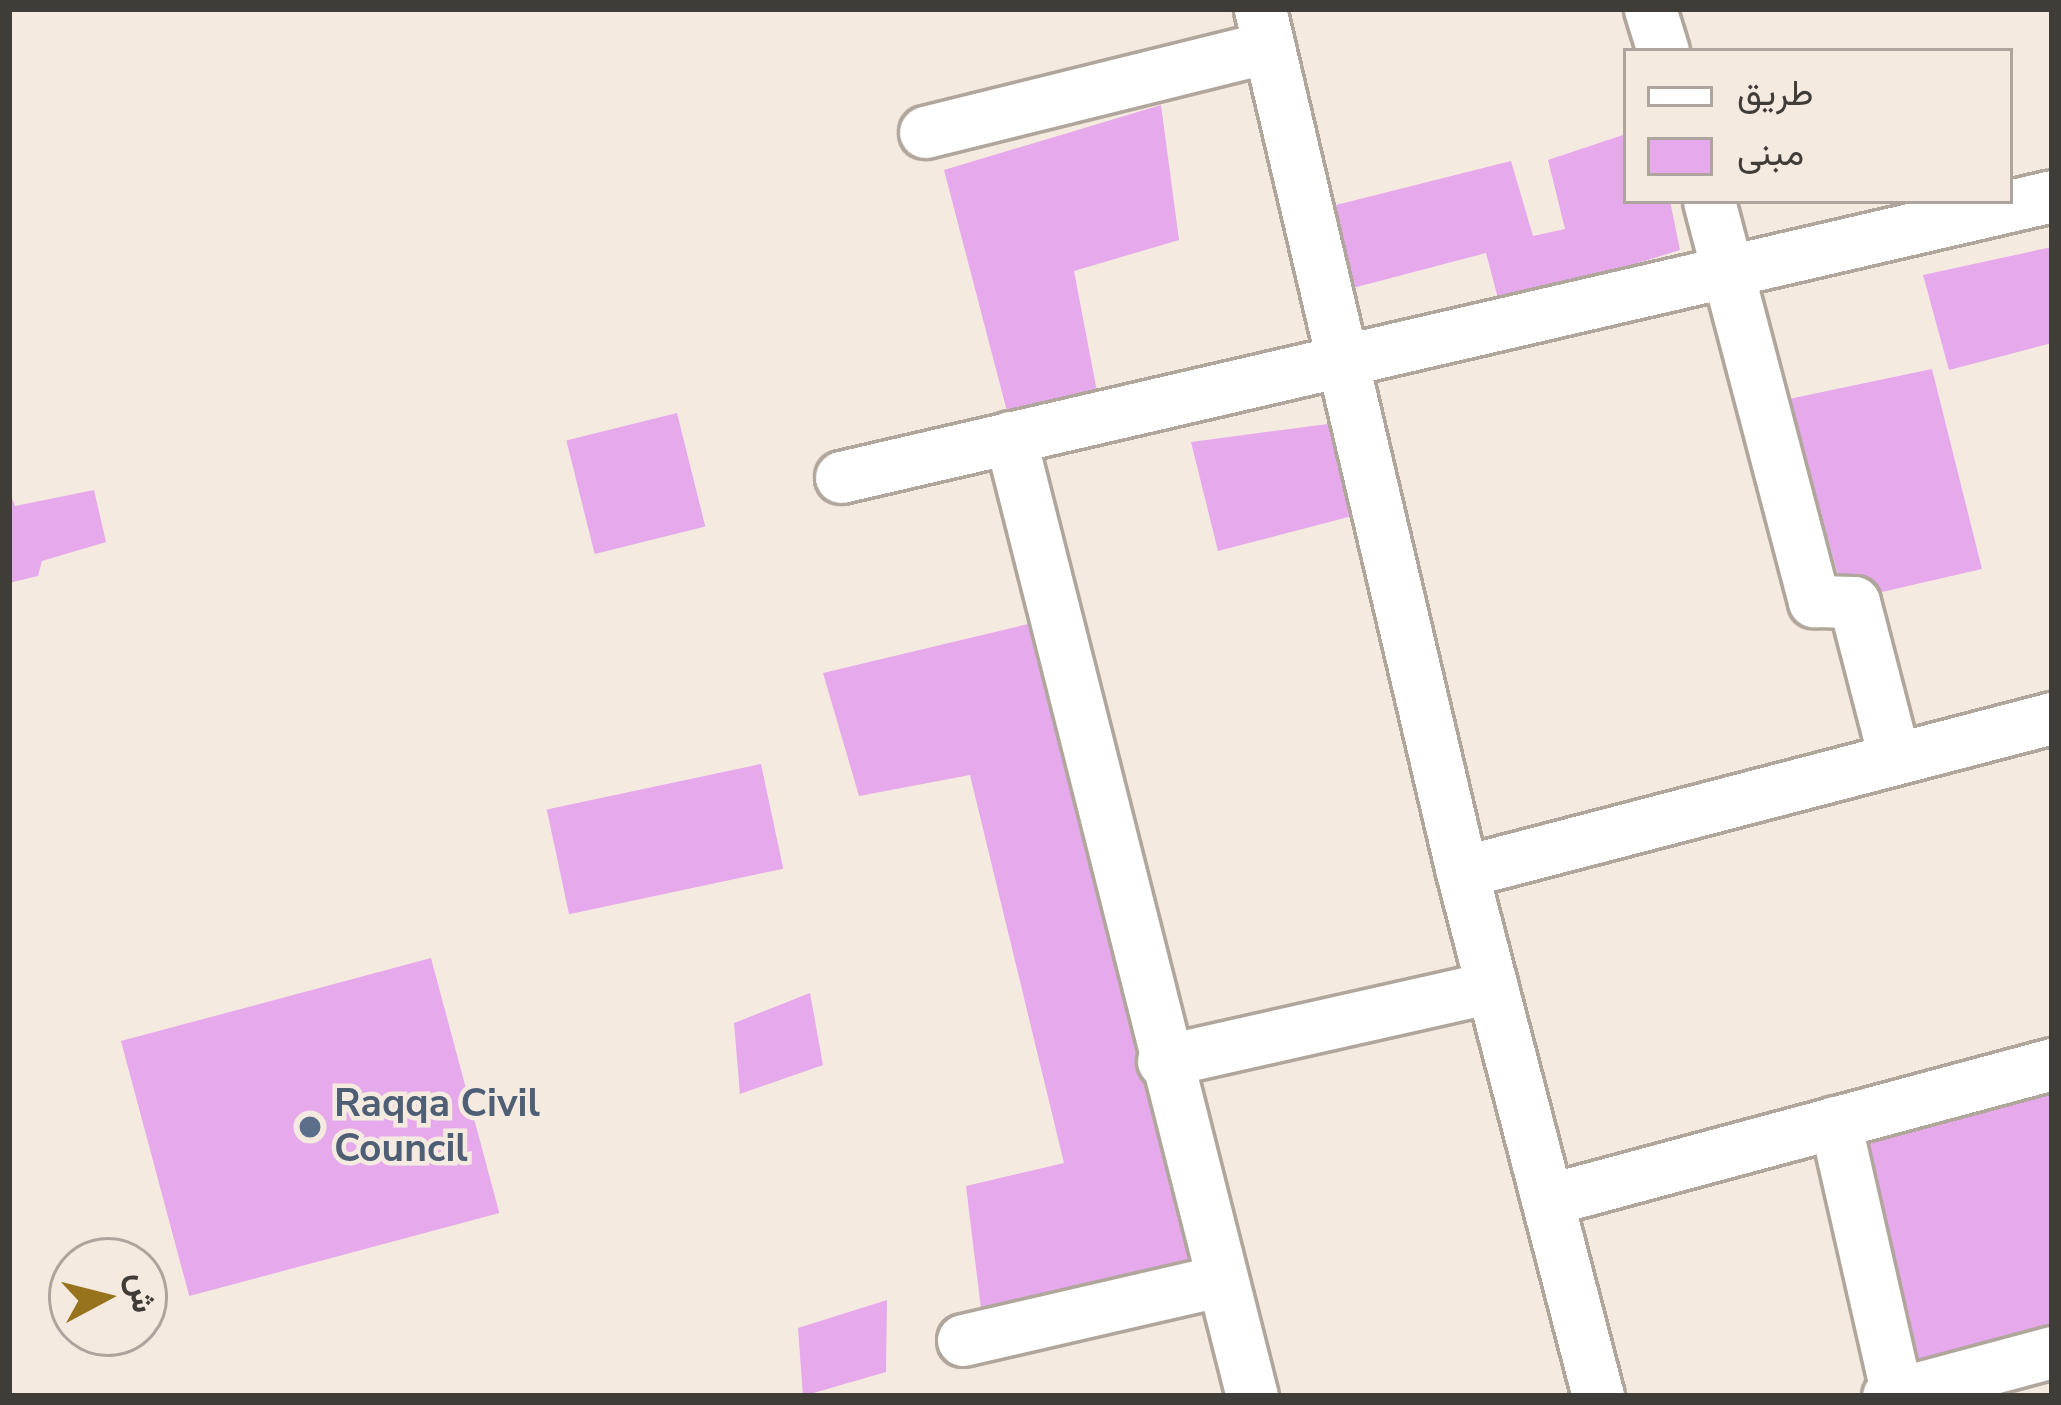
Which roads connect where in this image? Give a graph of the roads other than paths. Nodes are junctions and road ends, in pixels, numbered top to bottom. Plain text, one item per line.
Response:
1 (1650, 9) edge
2 (1265, 28) edge
3 (1662, 48) edge
4 (925, 132) dead end
5 (2052, 196) edge
6 (1710, 204) edge
7 (1730, 270) junction
8 (1344, 359) junction
9 (1010, 437) junction
10 (841, 477) dead end
11 (2052, 718) edge
12 (1894, 757) junction
13 (1462, 872) junction
14 (1492, 987) junction
15 (1163, 1061) junction
16 (2052, 1064) edge
17 (1834, 1122) junction
18 (1547, 1200) junction
19 (1220, 1281) junction
20 (963, 1340) dead end
21 (2052, 1352) edge
22 (1892, 1395) edge
23 (1252, 1396) edge
24 (1598, 1396) edge

1 - 3 street
2 - 4 street
2 - 8 street
5 - 7 street
6 - 7 street
7 - 8 street
7 - 12 street
8 - 9 street
8 - 13 street
9 - 10 street
9 - 15 street
11 - 12 street
12 - 13 street
13 - 14 street
14 - 15 street
14 - 18 street
15 - 19 street
16 - 17 street
17 - 18 street
17 - 22 street
18 - 24 street
19 - 20 street
19 - 23 street
21 - 22 street

